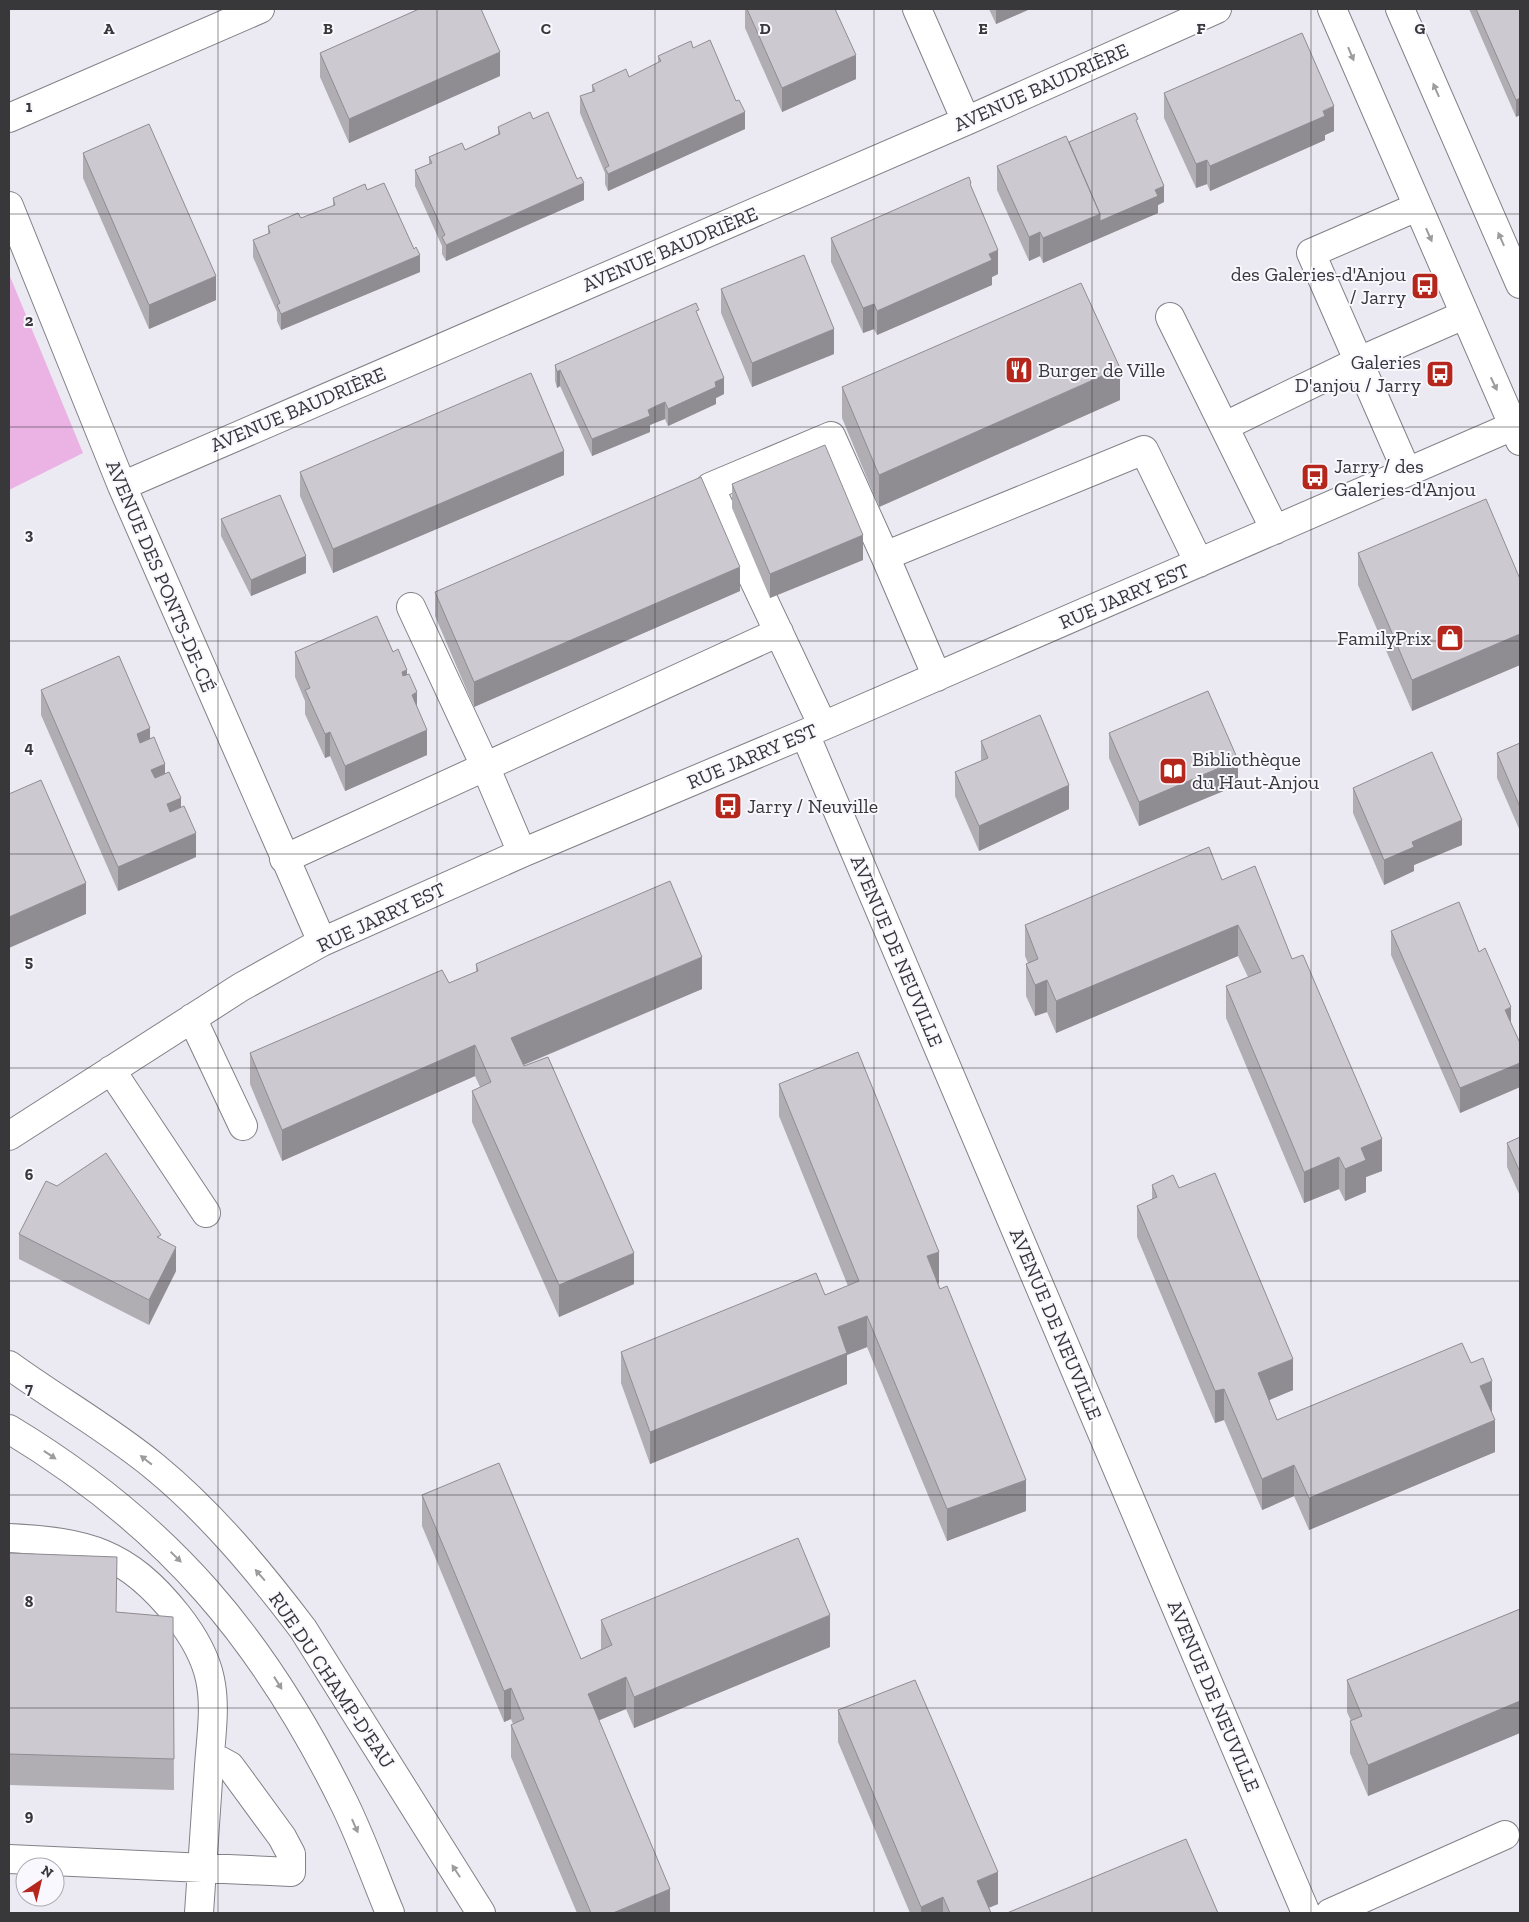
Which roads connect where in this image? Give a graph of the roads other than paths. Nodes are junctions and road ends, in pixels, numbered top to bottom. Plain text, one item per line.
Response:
1 (260, 9) edge
2 (917, 9) edge
3 (1217, 9) edge
4 (1332, 9) edge
5 (1400, 9) edge
6 (9, 118) edge
7 (966, 121) junction
8 (9, 206) edge
9 (1417, 207) junction
10 (1520, 284) edge
11 (1464, 316) junction
12 (1170, 317) dead end
13 (1359, 361) junction
14 (1225, 426) junction
15 (1518, 430) edge
16 (1408, 472) junction
17 (122, 486) junction
18 (1275, 530) junction
19 (885, 556) junction
20 (1199, 563) junction
21 (411, 607) dead end
22 (779, 632) junction
23 (937, 677) junction
24 (814, 730) junction
25 (485, 766) junction
26 (522, 853) junction
27 (284, 859) junction
28 (322, 942) junction
29 (192, 1018) junction
30 (111, 1070) junction
31 (243, 1126) dead end
32 (9, 1136) edge
33 (206, 1213) dead end
34 (9, 1365) edge
35 (9, 1429) edge
36 (14, 1533) edge
37 (210, 1759) junction
38 (1505, 1835) dead end
39 (9, 1859) edge
40 (202, 1867) junction
41 (199, 1913) edge
42 (390, 1913) edge
43 (481, 1913) edge
44 (1306, 1913) edge
45 (1330, 1913) edge

1 - 6 street
2 - 7 street
3 - 7 street, AVENUE BAUDRIÈRE
4 -> 9 street
10 -> 5 street
7 - 17 street, AVENUE BAUDRIÈRE
8 - 17 street, AVENUE DES PONTS-DE-CÉ
9 -> 11 street
9 - 13 street
11 - 13 street
11 -> 15 street
12 - 14 street
13 - 14 street
13 - 16 street
14 - 18 street
15 - 16 street, RUE JARRY EST
16 - 18 street, RUE JARRY EST
17 - 27 street, AVENUE DES PONTS-DE-CÉ
18 - 20 street, RUE JARRY EST
19 - 20 street
19 - 22 street, AVENUE DE NEUVILLE
19 - 23 street
20 - 23 street, RUE JARRY EST
21 - 25 street
22 - 24 street, AVENUE DE NEUVILLE
22 - 25 street
23 - 24 street, RUE JARRY EST
24 - 26 street, RUE JARRY EST
24 - 44 street, AVENUE DE NEUVILLE
25 - 26 street
25 - 27 street
26 - 28 street, RUE JARRY EST
27 - 28 street, AVENUE DES PONTS-DE-CÉ
28 - 29 street, RUE JARRY EST
29 - 30 street, RUE JARRY EST
29 - 31 street
30 - 32 street, RUE JARRY EST
30 - 33 street
43 -> 34 street, RUE DU CHAMP-D'EAU
35 -> 42 street
36 - 37 street
37 - 40 street
37 - 40 street
38 - 45 street
39 - 40 street
40 - 41 street

